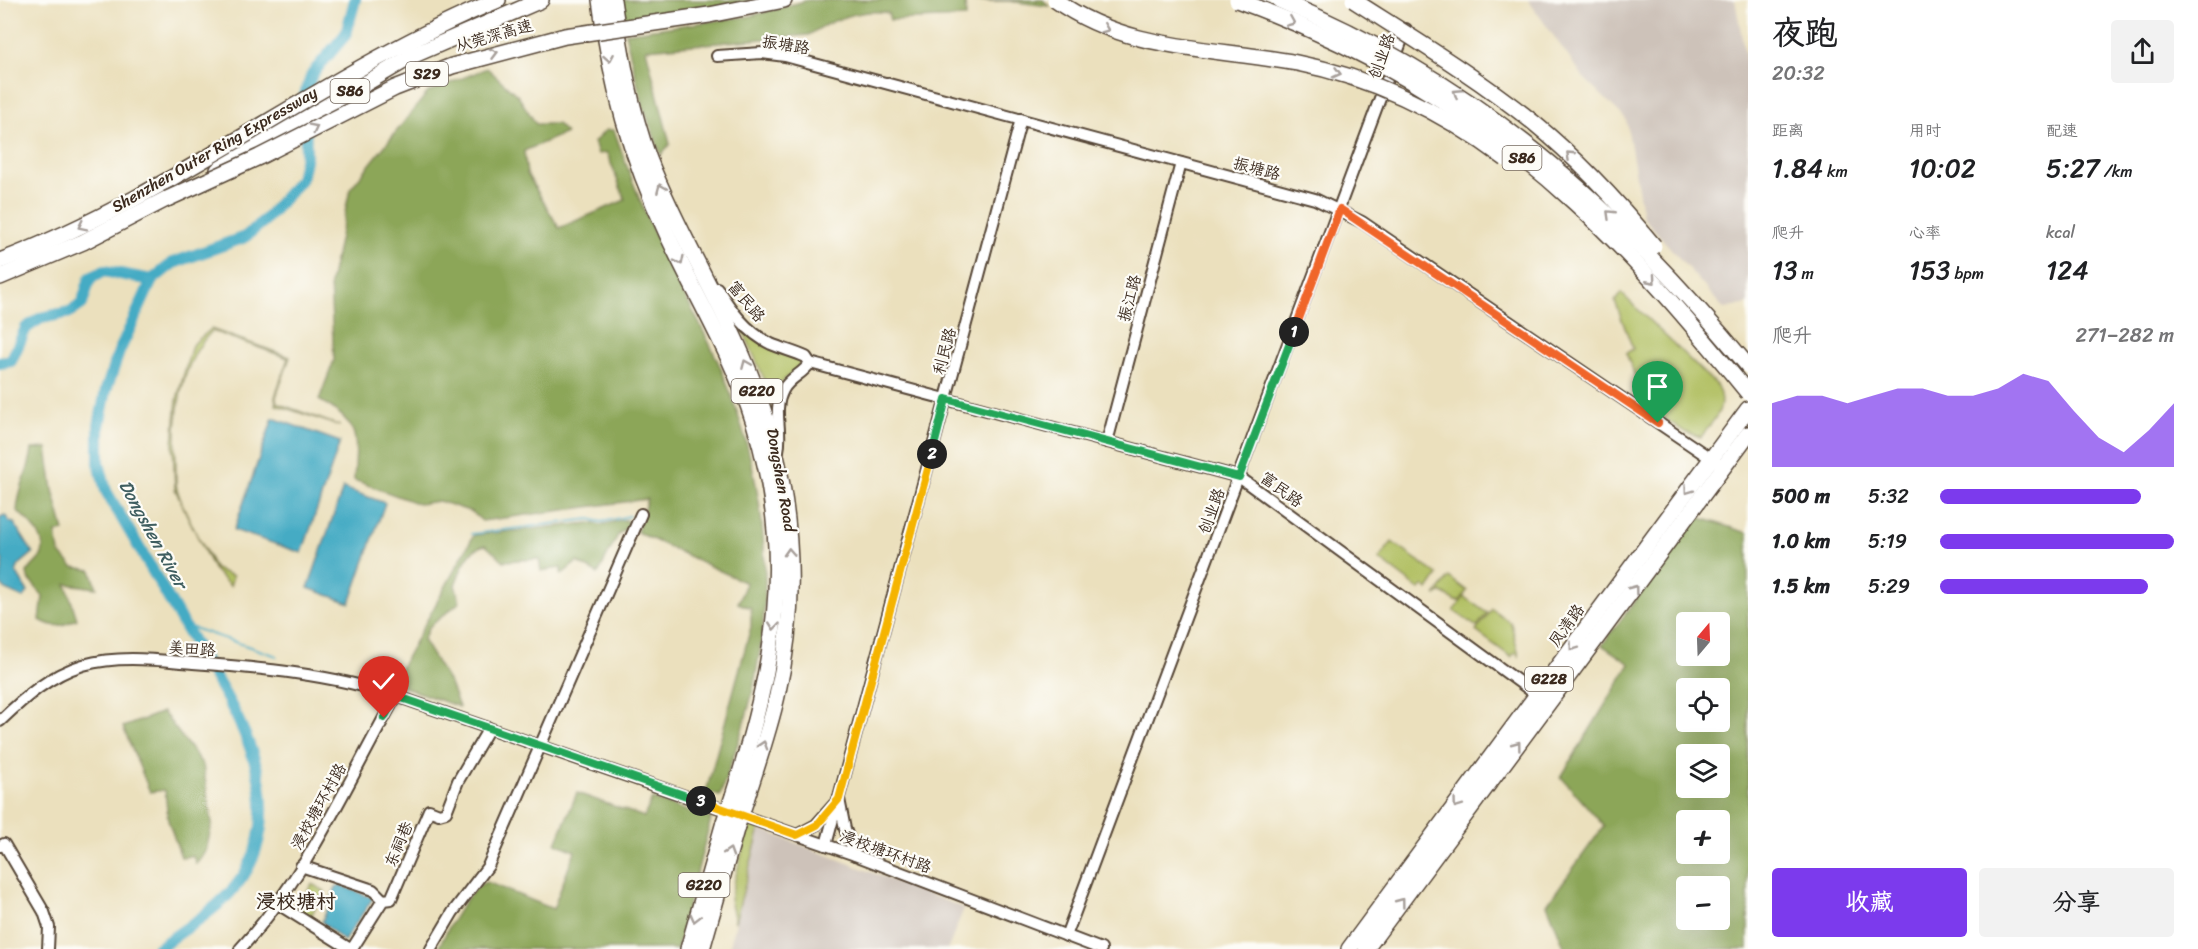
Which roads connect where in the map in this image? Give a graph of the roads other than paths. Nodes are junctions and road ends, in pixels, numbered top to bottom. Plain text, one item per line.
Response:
1 (474, 0) edge
2 (498, 0) edge
3 (541, 0) edge
4 (600, 0) edge
5 (613, 0) edge
6 (784, 0) edge
7 (1054, 0) edge
8 (1237, 0) edge
9 (1279, 0) edge
10 (1353, 0) edge
11 (1407, 29) dead end
12 (717, 56) dead end
13 (370, 62) junction
14 (1021, 119) junction
15 (1181, 163) junction
16 (167, 199) junction
17 (1340, 209) junction
18 (0, 261) edge
19 (1635, 262) junction
20 (699, 267) junction
21 (0, 277) edge
22 (1729, 344) junction
23 (810, 363) junction
24 (1748, 366) edge
25 (1748, 393) edge
26 (946, 399) junction
27 (1748, 409) edge
28 (1748, 435) edge
29 (1107, 442) junction
30 (777, 457) junction
31 (1717, 463) junction
32 (1239, 477) junction
33 (641, 514) dead end
34 (396, 696) junction
35 (1543, 699) junction
36 (0, 721) edge
37 (489, 728) junction
38 (541, 746) junction
39 (739, 798) junction
40 (839, 799) junction
41 (730, 824) junction
42 (797, 835) junction
43 (826, 845) junction
44 (0, 846) edge
45 (855, 855) junction
46 (302, 866) junction
47 (383, 900) junction
48 (278, 904) junction
49 (1066, 936) junction
50 (48, 949) edge
51 (240, 949) edge
52 (351, 949) edge
53 (431, 949) edge
54 (688, 949) edge
55 (702, 949) edge
56 (1101, 949) edge
57 (1349, 949) edge
58 (1366, 949) edge

1 - 13 highway, S29
2 - 13 highway, Shenzhen Outer Ring Expressway / S86
3 - 16 highway, Shenzhen Outer Ring Expressway / S86, bridge
4 -> 39 highway, Dongshen Road / G220
20 -> 5 highway, Dongshen Road / G220
16 -> 6 highway, 从莞深高速 / S29, bridge
7 -> 19 highway, bridge
8 -> 19 highway, S86, bridge
22 -> 9 highway, S86, bridge
22 -> 10 highway, bridge
11 - 17 street, 创业路
12 - 14 street, 振塘路
13 -> 18 highway, Shenzhen Outer Ring Expressway / S29
14 - 15 street, 振塘路
14 - 26 street, 利民路
15 - 17 street, 振塘路
15 - 29 street, 振江路
16 - 21 highway, Shenzhen Outer Ring Expressway / S29
17 - 31 street, 振塘路
17 - 32 street, 创业路
19 -> 25 highway, S86, bridge
20 - 23 street, 富民路
30 -> 20 highway, Dongshen Road / G220
22 - 24 highway, S86, bridge
23 - 26 street, 富民路
23 - 30 street
26 - 29 street, 富民路
26 - 40 street, 利民路
27 - 31 highway, 凤清路 / G228
28 - 31 highway, 凤清路 / G228
29 - 32 street, 富民路
39 -> 30 highway, Dongshen Road / G220
31 - 35 highway, 凤清路 / G228
32 - 35 street, 富民路
32 - 49 street, 创业路
33 - 38 street
34 - 36 street, 美田路
34 - 37 street, 浸校塘环村路
34 - 46 street, 浸校塘环村路
35 -> 57 highway, 凤清路 / G228
58 -> 35 highway, 凤清路 / G228
37 - 38 street, 浸校塘环村路
37 - 47 street, 东祠巷
38 - 42 street, 浸校塘环村路
38 - 53 street
39 - 41 highway, Dongshen Road / G220, bridge
40 - 42 street, 利民路
40 - 43 street, 利民路
40 - 45 street, 利民路
41 -> 54 highway, Dongshen Road / G220
55 -> 41 highway, Dongshen Road / G220
42 - 43 street, 浸校塘环村路
43 - 45 street, 浸校塘环村路
44 - 50 street
45 - 49 street, 浸校塘环村路
46 - 47 street
46 - 48 street, 浸校塘环村路
47 - 52 street, 东祠巷
48 - 51 street, 浸校塘环村路
48 - 52 street
49 - 56 street, 浸校塘环村路

